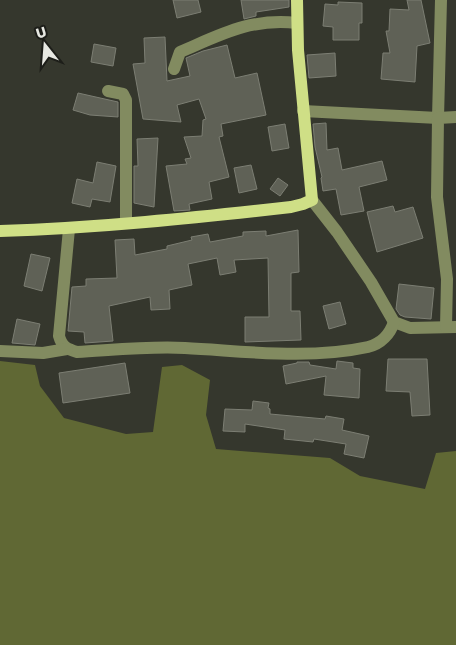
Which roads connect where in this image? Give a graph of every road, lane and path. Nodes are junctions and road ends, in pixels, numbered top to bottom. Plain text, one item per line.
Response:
1 (297, 0) edge
2 (441, 0) edge
3 (297, 23) junction
4 (174, 69) dead end
5 (108, 91) dead end
6 (303, 111) junction
7 (456, 117) edge
8 (438, 118) junction
9 (312, 200) junction
10 (126, 224) junction
11 (69, 228) junction
12 (0, 231) edge
13 (394, 322) junction
14 (451, 327) edge
15 (67, 349) junction
16 (0, 351) edge

1 - 3 main road
2 - 8 street
3 - 4 street
3 - 6 main road
5 - 10 street
6 - 8 street
6 - 9 main road
7 - 8 street
8 - 14 street
9 - 10 main road
9 - 13 street
10 - 11 main road
11 - 12 main road
11 - 15 street
13 - 14 street
13 - 15 street
15 - 16 street

